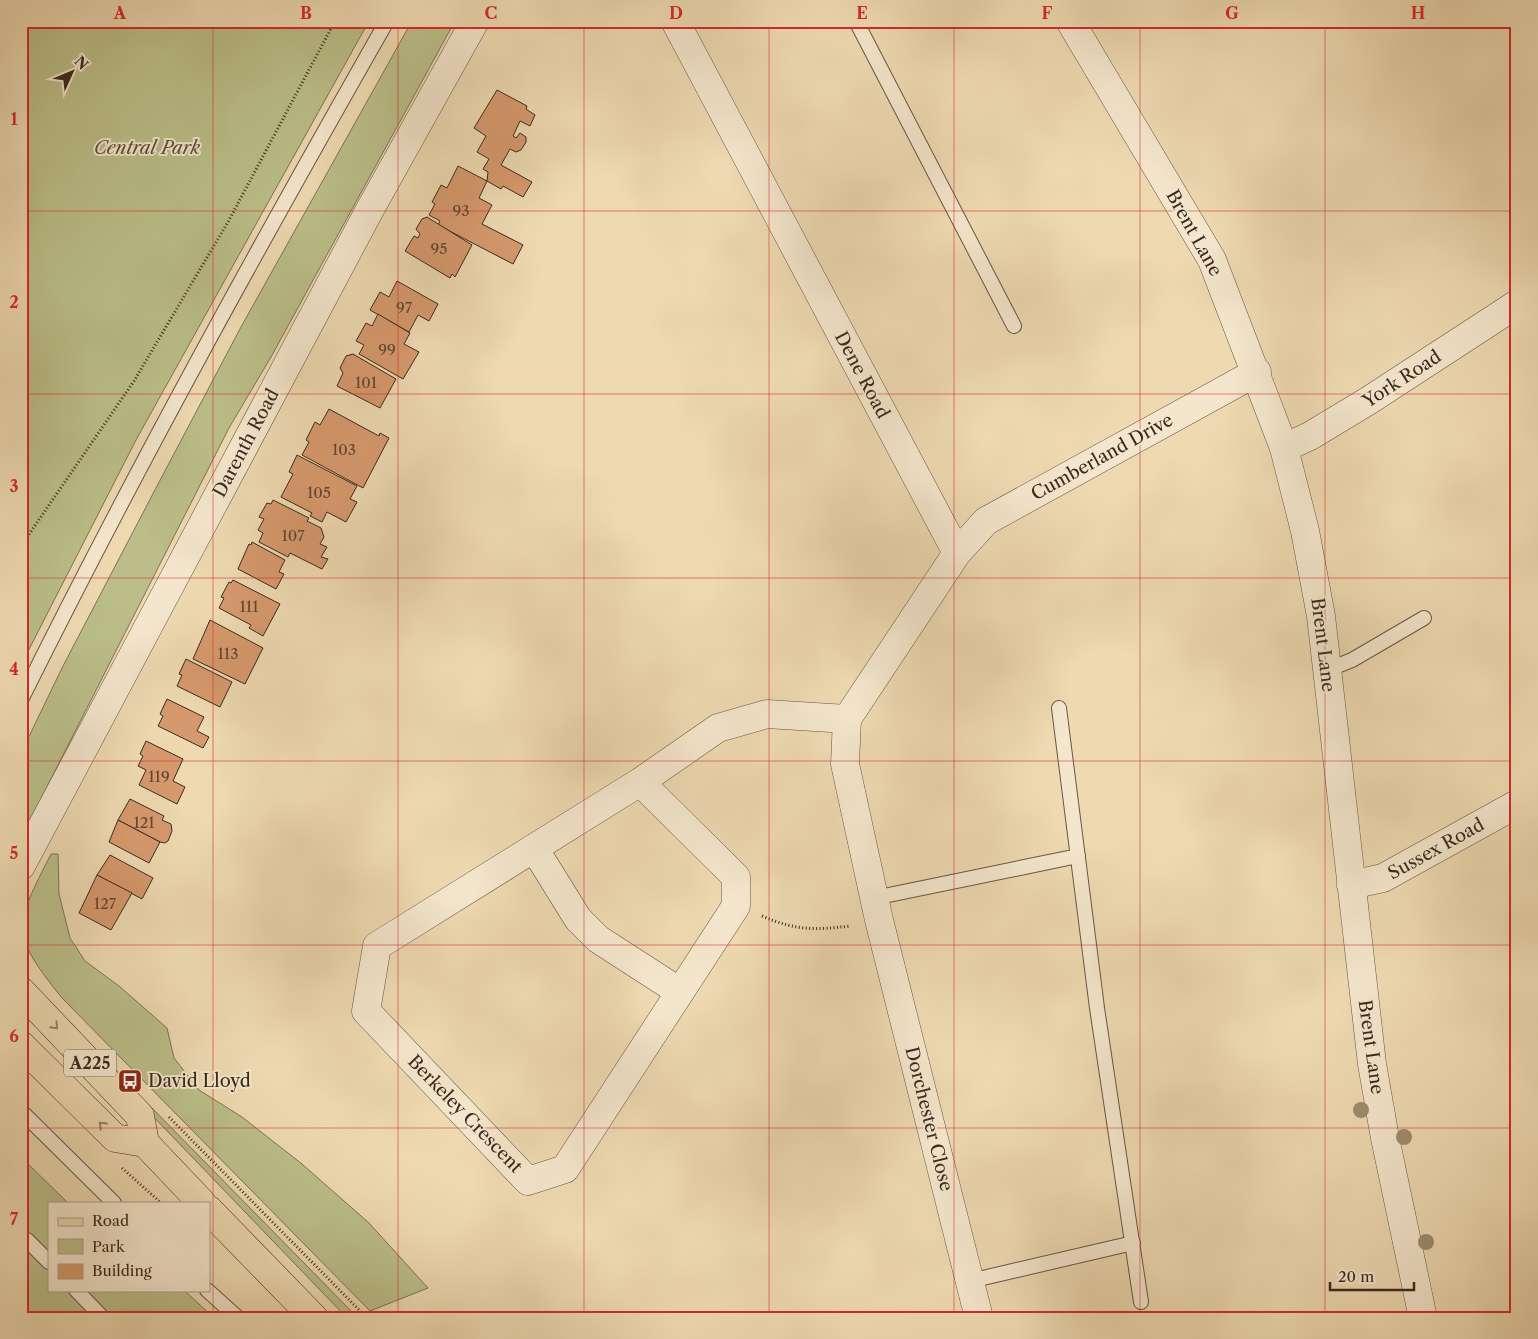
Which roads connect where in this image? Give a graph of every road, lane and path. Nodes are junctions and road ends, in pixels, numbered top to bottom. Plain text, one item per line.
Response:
1 (335, 21) edge
2 (387, 21) edge
3 (475, 21) edge
4 (675, 21) edge
5 (856, 21) edge
6 (1070, 21) edge
7 (1517, 304) edge
8 (1014, 326) dead end
9 (1257, 372) junction
10 (1284, 448) junction
11 (21, 546) edge
12 (957, 553) junction
13 (1424, 618) dead end
14 (1327, 670) junction
15 (21, 700) edge
16 (1059, 708) dead end
17 (846, 718) junction
18 (640, 782) junction
19 (1517, 804) edge
20 (534, 848) junction
21 (1078, 856) junction
22 (21, 866) edge
23 (1351, 885) junction
24 (736, 906) junction
25 (876, 909) junction
26 (21, 991) edge
27 (680, 992) junction
28 (21, 1046) edge
29 (21, 1111) edge
30 (164, 1112) dead end
31 (145, 1143) junction
32 (113, 1202) edge
33 (201, 1202) edge
34 (210, 1211) edge
35 (21, 1238) edge
36 (1132, 1243) junction
37 (48, 1261) edge
38 (970, 1281) junction
39 (78, 1292) edge
40 (209, 1292) edge
41 (1141, 1302) dead end
42 (103, 1318) edge
43 (238, 1318) edge
44 (314, 1318) edge
45 (367, 1318) edge
46 (980, 1318) edge
47 (1424, 1318) edge

1 - 11 path
2 - 15 lane
3 - 22 street, Darenth Road
4 - 12 street, Dene Road
5 - 8 lane
6 - 9 street, Brent Lane
7 - 10 street, York Road
9 - 10 street, Brent Lane
9 - 12 street, Cumberland Drive
10 - 14 street, Brent Lane
12 - 17 street
13 - 14 lane
14 - 23 street, Brent Lane
16 - 21 lane
17 - 18 street, Berkeley Crescent
17 - 25 street, Dorchester Close
18 - 20 street, Berkeley Crescent
18 - 24 street
19 - 23 street, Sussex Road
20 - 27 street
20 - 27 street, Berkeley Crescent
21 - 25 lane
21 - 36 lane
23 - 47 street, Brent Lane
24 - 25 path
24 - 27 street, Berkeley Crescent
25 - 38 street, Dorchester Close
26 -> 31 main road, A225
31 -> 28 main road, A225
29 - 32 lane
30 - 45 path
31 - 33 main road
34 - 44 main road
35 - 37 lane
36 - 38 lane
36 - 41 lane
38 - 46 street, Dorchester Close
39 - 42 lane
40 - 43 lane

